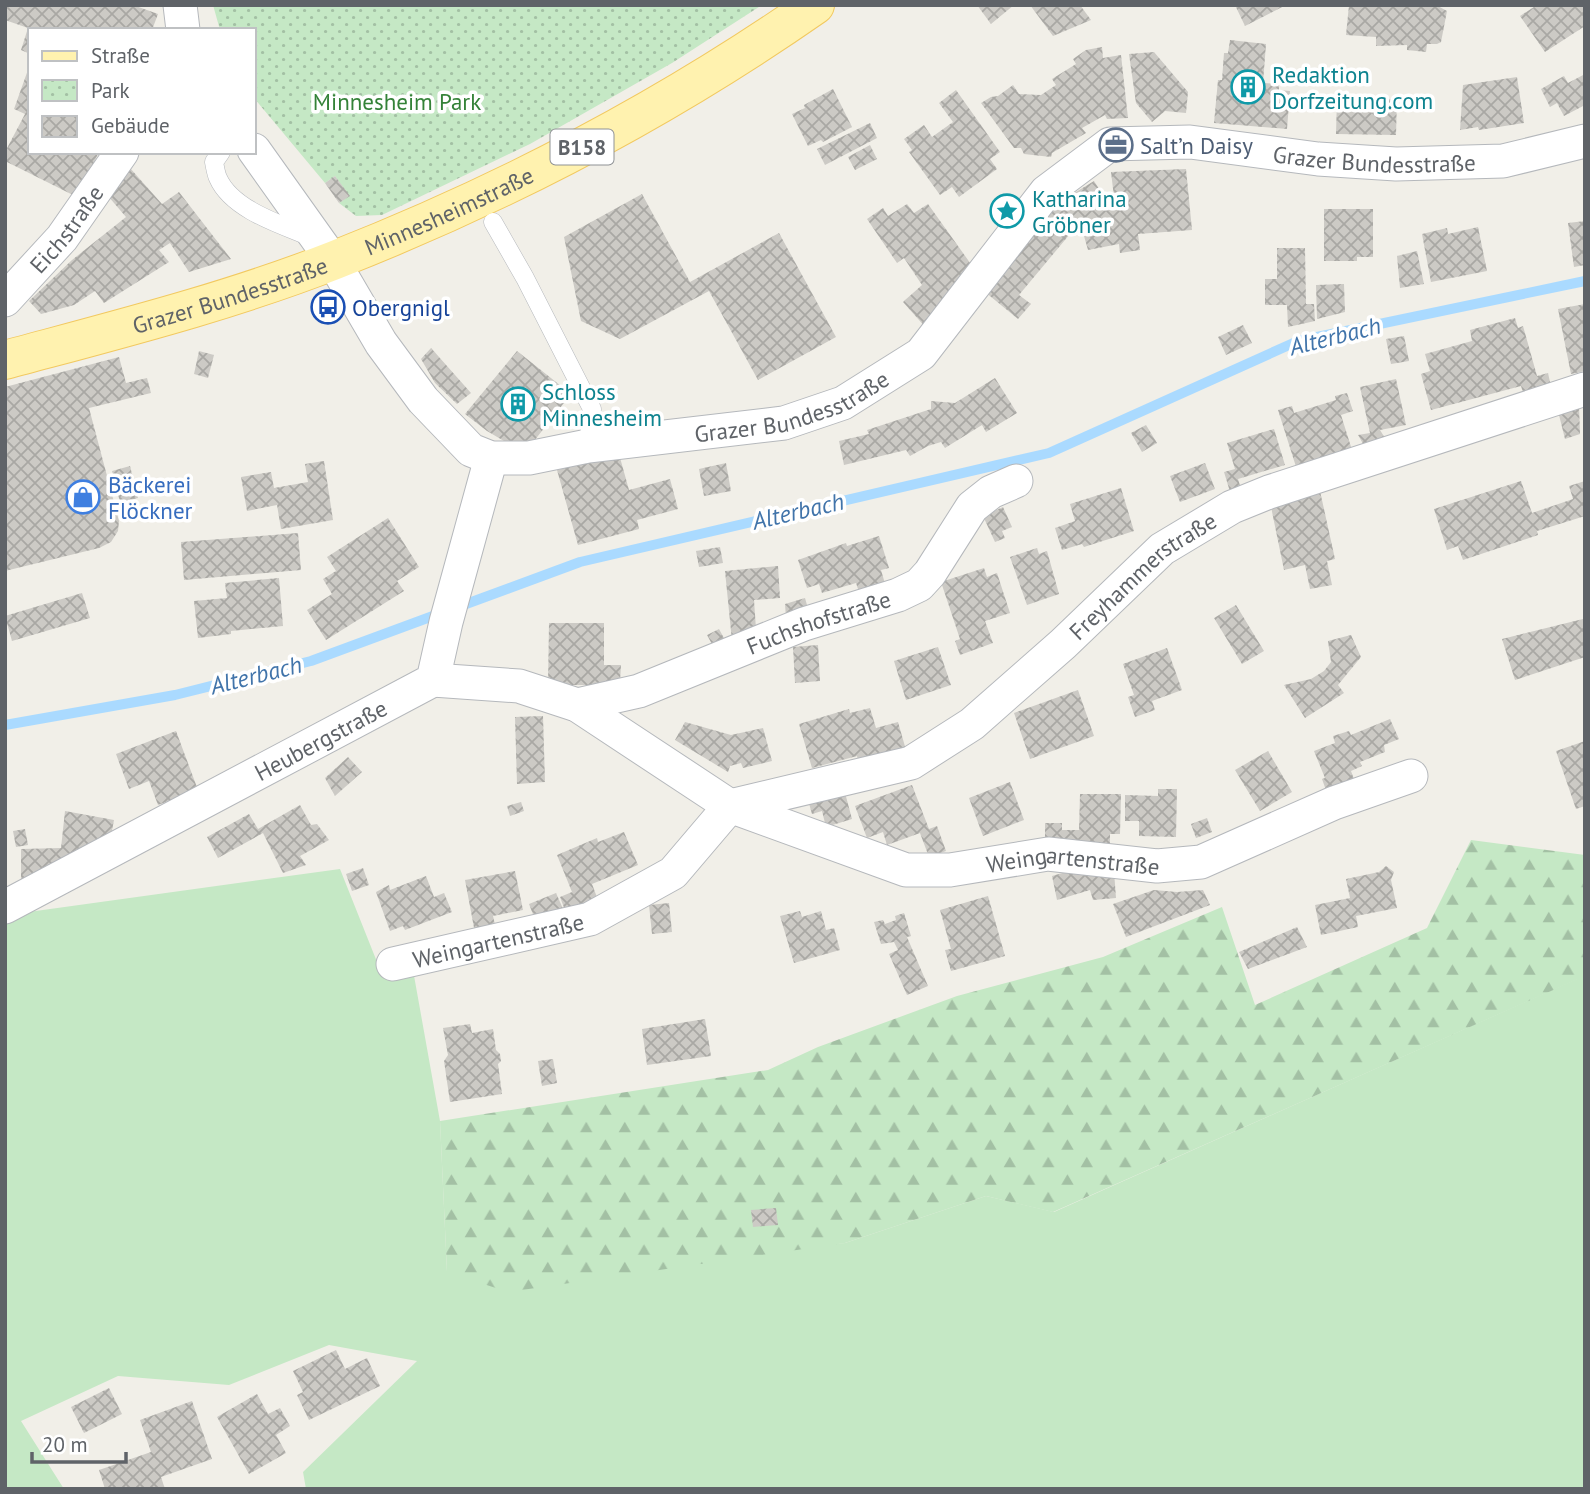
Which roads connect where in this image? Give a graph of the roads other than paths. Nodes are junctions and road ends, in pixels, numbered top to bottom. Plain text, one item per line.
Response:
1 (815, 5) edge
2 (1585, 141) edge
3 (256, 153) edge
4 (121, 154) edge
5 (220, 154) edge
6 (493, 222) dead end
7 (326, 250) junction
8 (5, 300) edge
9 (5, 360) edge
10 (1585, 389) edge
11 (588, 446) junction
12 (491, 458) junction
13 (1016, 481) dead end
14 (433, 680) junction
15 (577, 705) junction
16 (1411, 776) dead end
17 (730, 806) junction
18 (5, 907) edge
19 (393, 964) dead end

1 - 7 main road, Minnesheimstraße / B158
2 - 11 street, Grazer Bundesstraße
3 - 7 street
4 - 8 street, Eichstraße
5 - 7 lane
6 - 11 lane
7 - 9 main road, Grazer Bundesstraße / B158
7 - 12 street, Grazer Bundesstraße
10 - 17 street, Freyhammerstraße
11 - 12 street, Grazer Bundesstraße
12 - 14 street
13 - 15 street, Fuchshofstraße
14 - 15 street, Weingartenstraße
14 - 18 street, Heubergstraße
15 - 17 street, Weingartenstraße
16 - 17 street, Weingartenstraße
17 - 19 street, Weingartenstraße

